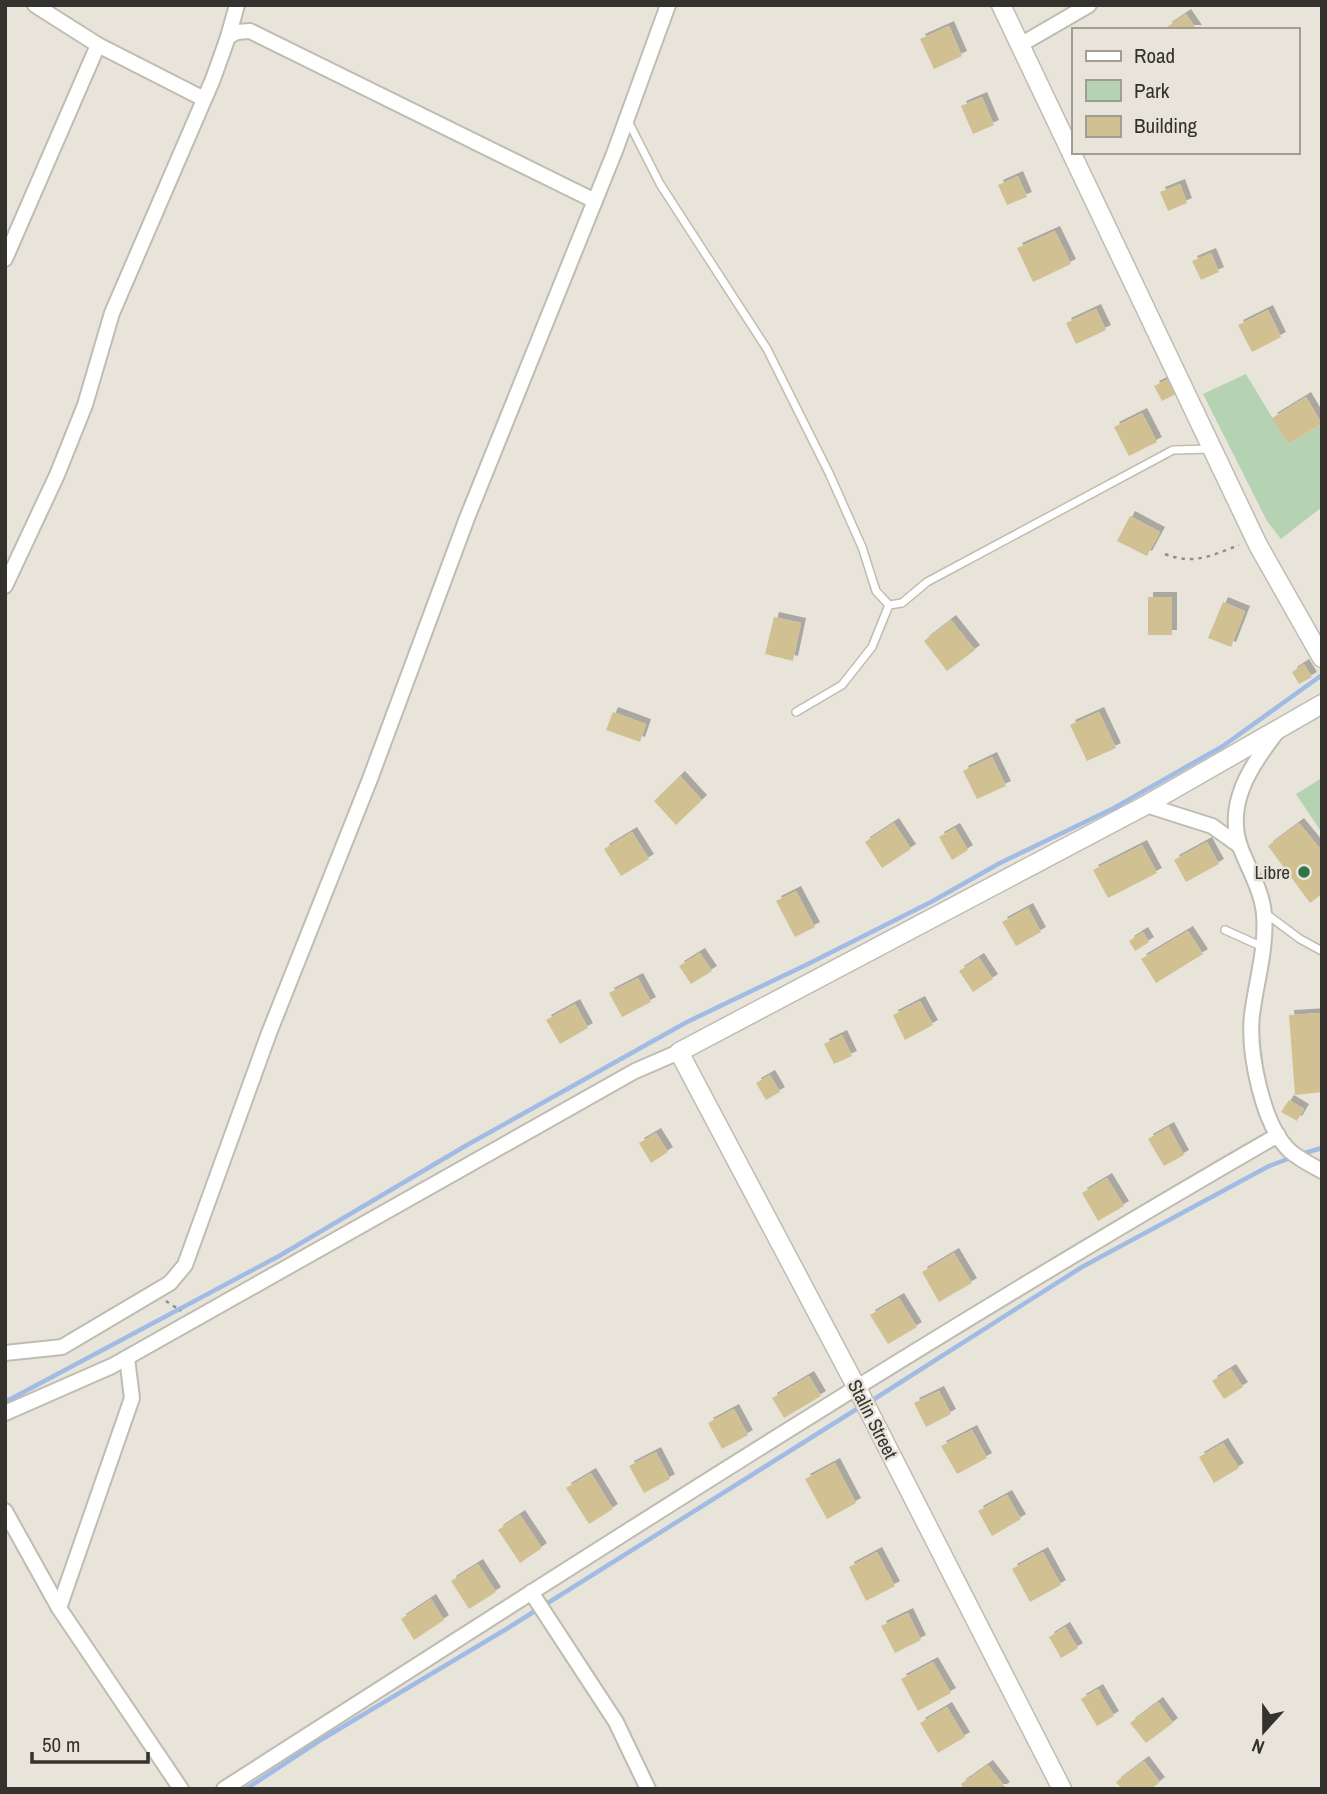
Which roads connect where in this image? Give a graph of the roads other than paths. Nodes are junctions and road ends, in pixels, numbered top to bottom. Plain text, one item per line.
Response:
1 (35, 5) edge
2 (237, 5) edge
3 (668, 5) edge
4 (1001, 5) edge
5 (1089, 5) edge
6 (228, 37) junction
7 (97, 45) junction
8 (1020, 46) junction
9 (204, 99) junction
10 (627, 120) junction
11 (595, 201) junction
12 (5, 259) edge
13 (1212, 449) junction
14 (5, 586) edge
15 (889, 605) junction
16 (1320, 650) edge
17 (1322, 704) edge
18 (796, 712) dead end
19 (1278, 731) junction
20 (1146, 805) junction
21 (1240, 846) junction
22 (1264, 913) junction
23 (1225, 930) dead end
24 (1263, 947) junction
25 (1322, 951) edge
26 (679, 1052) junction
27 (1278, 1135) junction
28 (1322, 1171) edge
29 (5, 1353) edge
30 (127, 1358) junction
31 (857, 1388) junction
32 (5, 1413) edge
33 (5, 1511) edge
34 (531, 1592) junction
35 (59, 1608) junction
36 (181, 1789) edge
37 (224, 1789) edge
38 (648, 1789) edge
39 (1062, 1789) edge

1 - 7 street
2 - 6 street
3 - 10 street
4 - 8 street
5 - 8 street
6 - 9 street
6 - 11 street
7 - 9 street
7 - 12 street
8 - 13 street
9 - 14 street
10 - 11 street
10 - 15 lane
11 - 29 street
13 - 15 lane
13 - 16 street
15 - 18 lane
17 - 19 street
19 - 20 street
19 - 21 street
20 - 21 street
20 - 26 street
21 - 22 street
22 - 24 street
22 - 25 lane
23 - 24 lane
24 - 27 street
26 - 30 street
26 - 31 street, Stalin Street
27 - 28 street
27 - 31 street
30 - 32 street
30 - 35 street
31 - 34 street
31 - 39 street, Stalin Street
33 - 35 street
34 - 37 street
34 - 38 street
35 - 36 street

